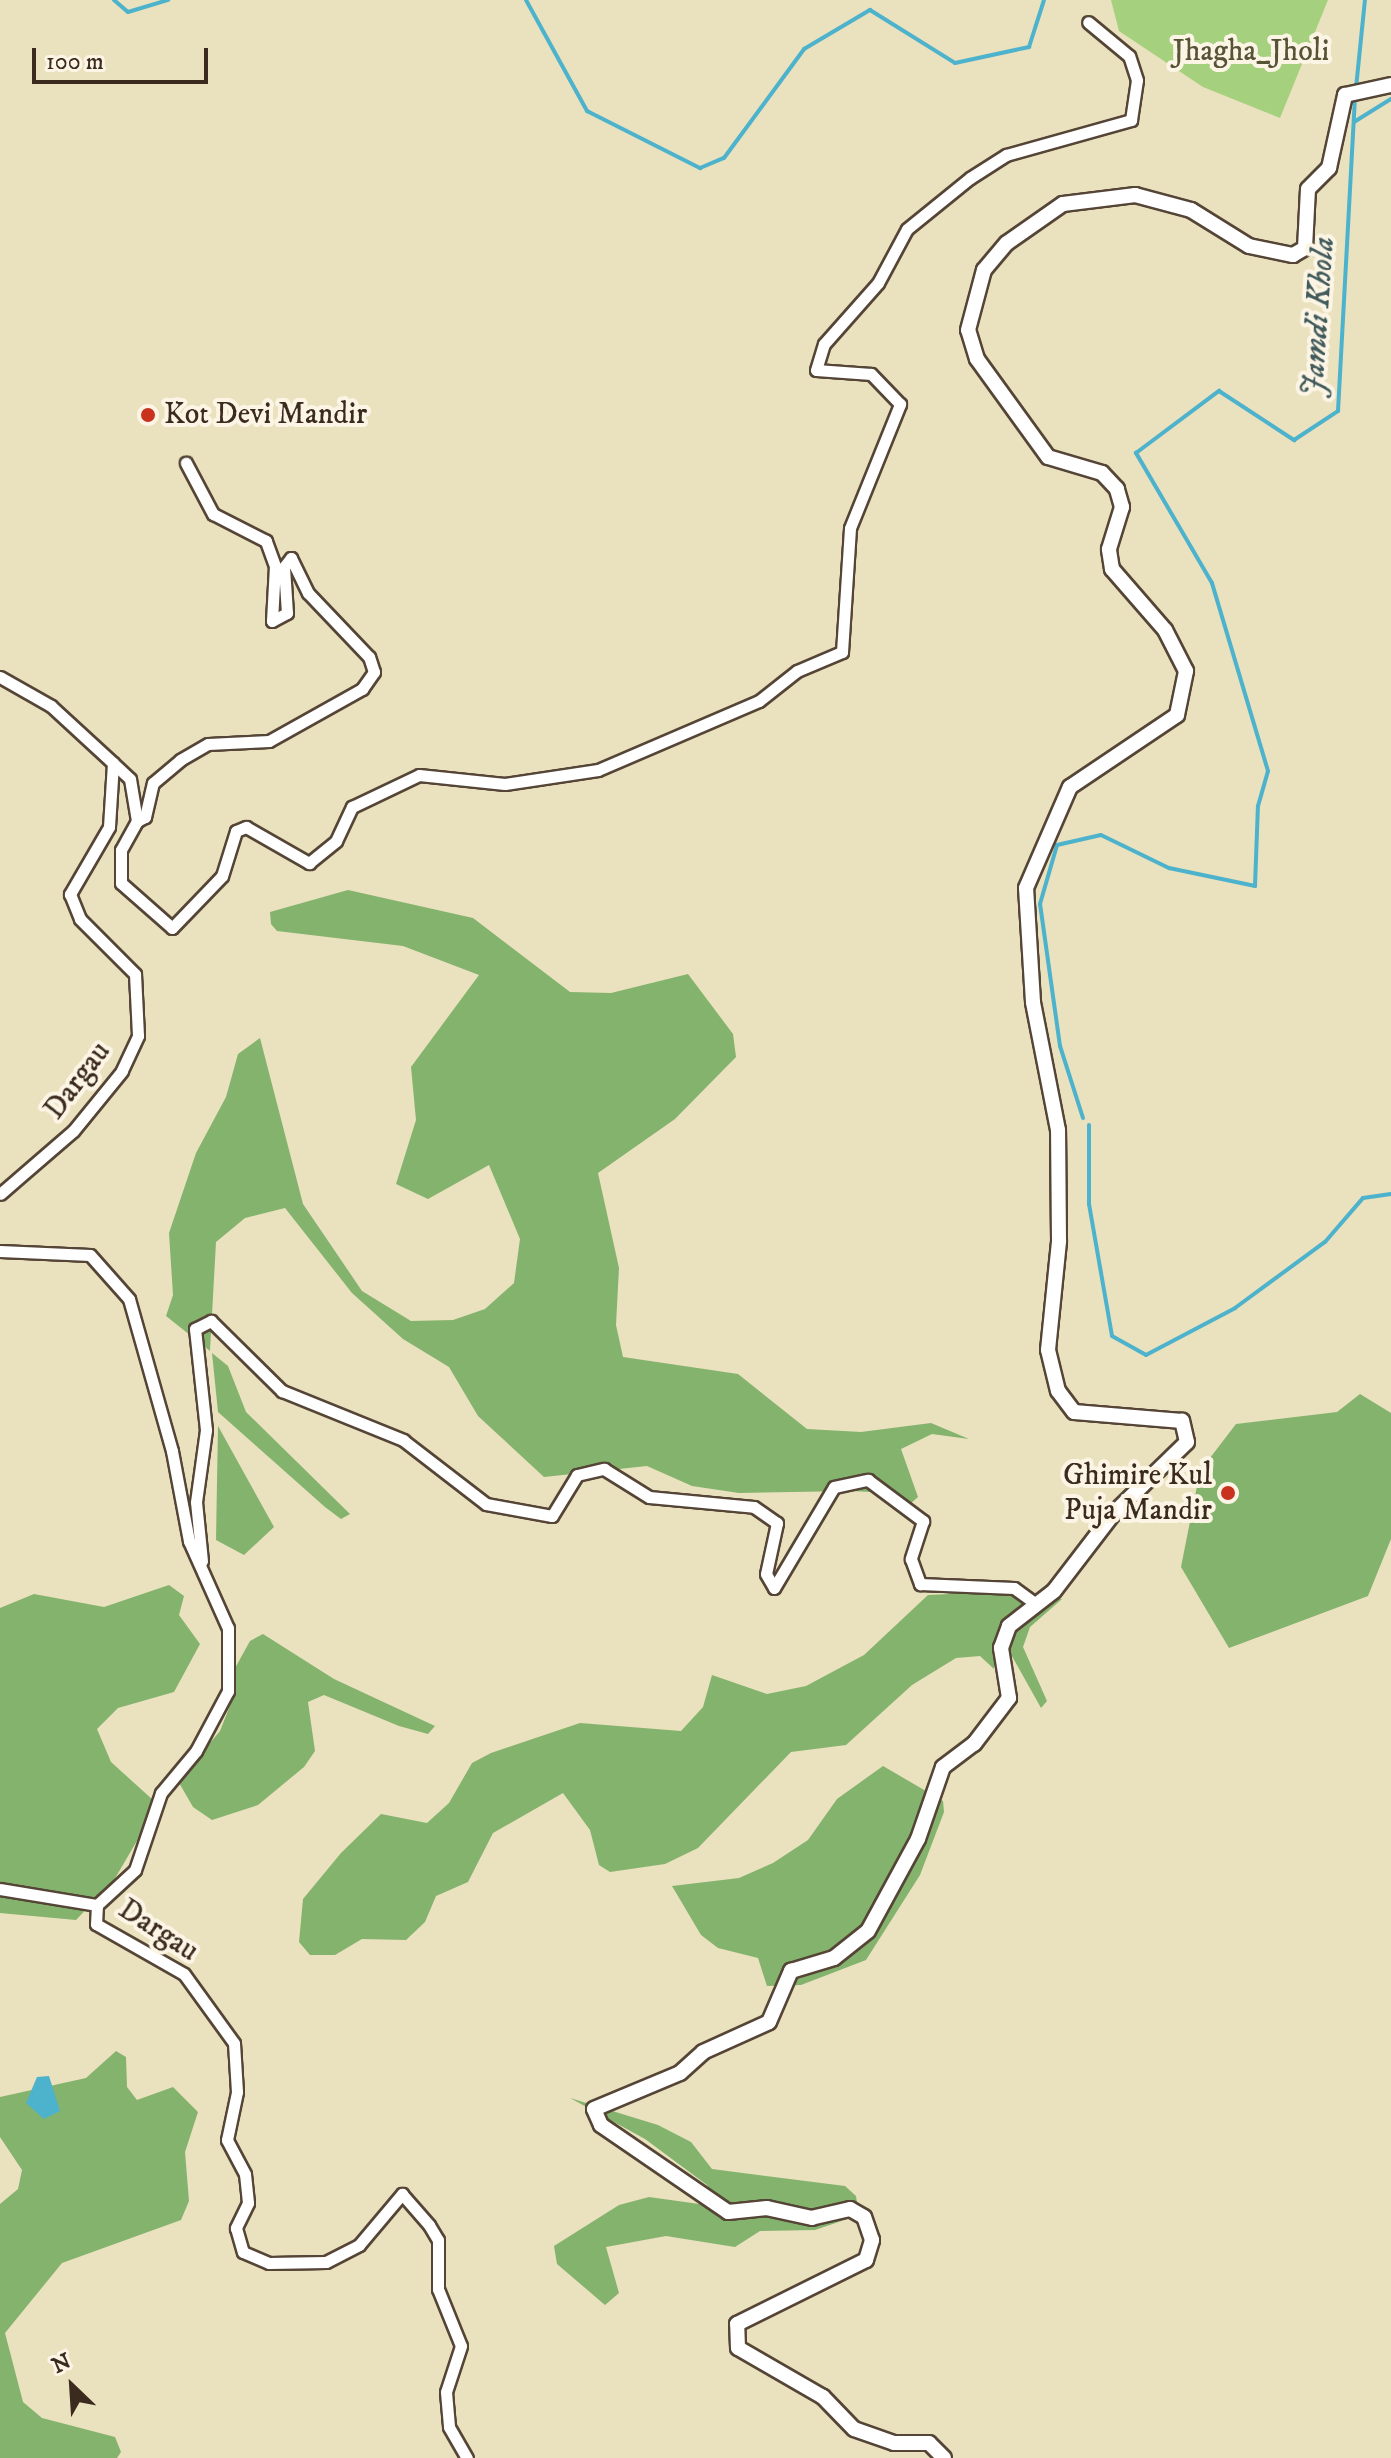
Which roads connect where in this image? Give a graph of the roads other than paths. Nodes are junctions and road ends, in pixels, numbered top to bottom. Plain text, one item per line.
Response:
1 (1088, 22) dead end
2 (1384, 87) edge
3 (186, 463) dead end
4 (0, 677) edge
5 (113, 763) junction
6 (137, 821) junction
7 (0, 1194) edge
8 (0, 1251) edge
9 (203, 1573) junction
10 (1036, 1604) junction
11 (0, 1889) edge
12 (97, 1905) junction
13 (467, 2458) edge
14 (944, 2458) edge

1 - 6 street
2 - 10 street
3 - 6 street
4 - 5 street
5 - 6 street
5 - 7 street, Dargau
8 - 9 street, Dargau
9 - 10 street
9 - 12 street, Dargau
10 - 14 street
11 - 12 street
12 - 13 street, Dargau

